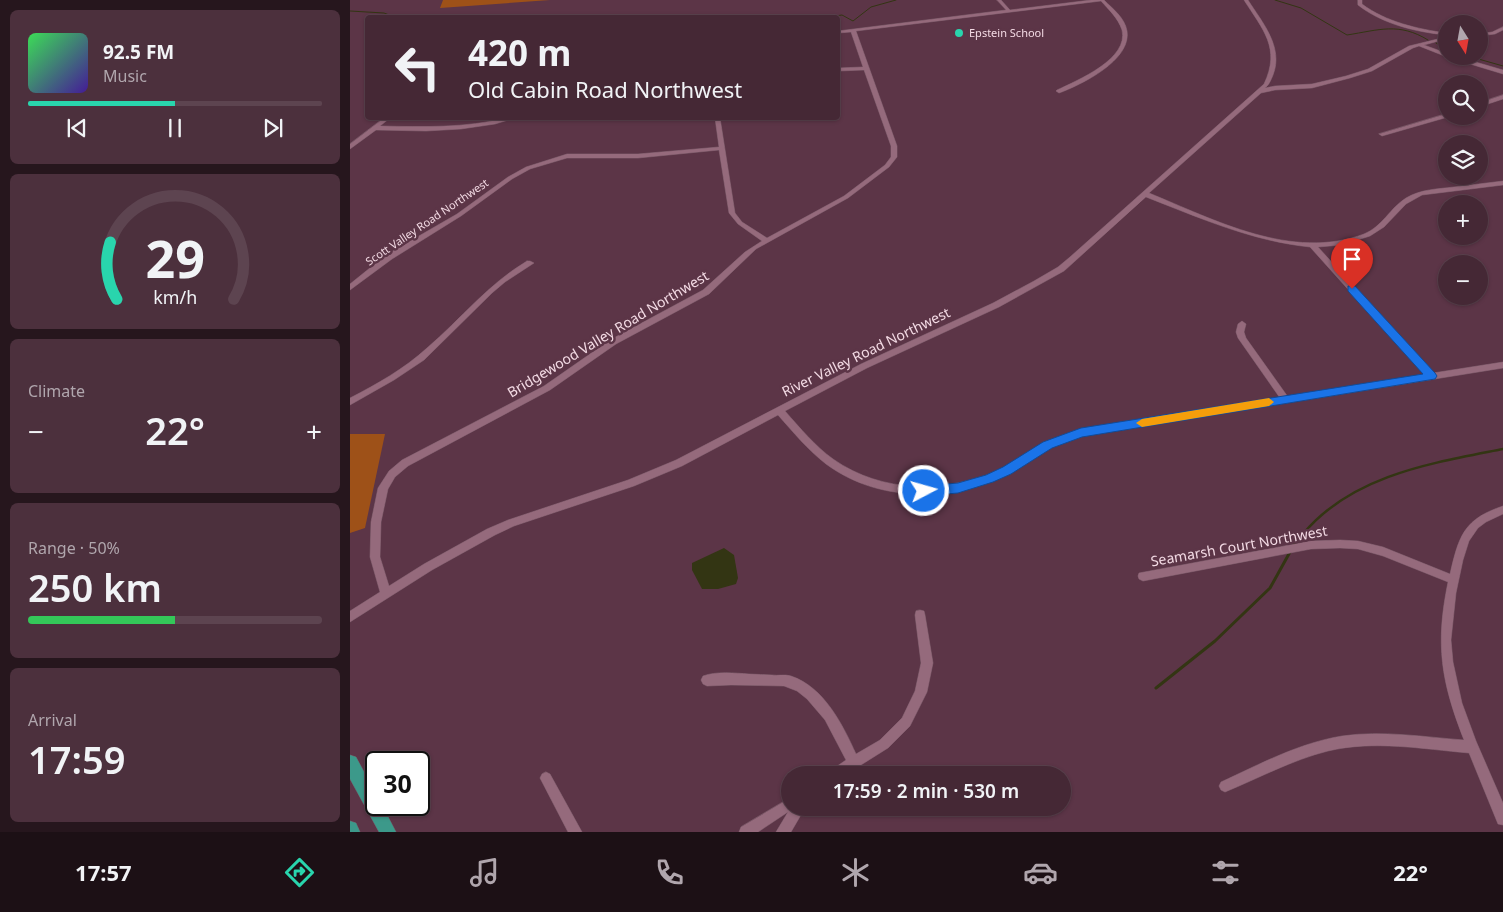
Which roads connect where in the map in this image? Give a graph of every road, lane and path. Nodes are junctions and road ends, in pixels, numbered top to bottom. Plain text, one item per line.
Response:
1 (999, 0) edge
2 (1102, 0) edge
3 (1246, 0) edge
4 (1360, 0) edge
5 (1009, 11) junction
6 (1503, 28) edge
7 (853, 30) junction
8 (840, 32) edge
9 (1438, 34) edge
10 (1488, 34) edge
11 (1438, 39) edge
12 (1420, 44) junction
13 (1438, 52) edge
14 (1479, 65) edge
15 (866, 68) junction
16 (840, 70) edge
17 (1503, 72) edge
18 (1272, 76) junction
19 (1294, 87) junction
20 (1260, 91) junction
21 (1059, 92) dead end
22 (1503, 97) edge
23 (1488, 102) edge
24 (1438, 118) edge
25 (384, 120) edge
26 (504, 120) edge
27 (718, 120) edge
28 (374, 128) junction
29 (1382, 134) dead end
30 (350, 147) edge
31 (722, 148) junction
32 (1503, 183) edge
33 (1145, 194) junction
34 (767, 241) junction
35 (1312, 245) junction
36 (530, 263) dead end
37 (350, 288) edge
38 (1242, 324) dead end
39 (1503, 365) edge
40 (1431, 376) junction
41 (1285, 400) junction
42 (350, 402) edge
43 (779, 410) junction
44 (1503, 510) edge
45 (1143, 576) dead end
46 (1454, 580) junction
47 (386, 594) junction
48 (920, 616) dead end
49 (350, 617) edge
50 (707, 680) dead end
51 (1472, 747) junction
52 (853, 762) junction
53 (350, 763) edge
54 (847, 766) edge
55 (546, 778) dead end
56 (1225, 786) dead end
57 (781, 810) edge
58 (794, 816) edge
59 (1503, 819) edge
60 (350, 829) edge
61 (352, 832) edge
62 (388, 832) edge
63 (575, 832) edge
64 (746, 832) edge
65 (783, 832) edge

1 - 5 street
2 - 5 street
2 - 21 street
3 - 18 street
4 - 9 street
5 - 7 street
6 - 10 street
7 - 8 street
7 - 15 street, Bridgewood Valley Road Northwest
11 - 12 street
12 - 13 street
12 - 19 street
14 - 17 street
15 - 16 street
15 - 34 street, Bridgewood Valley Road Northwest
18 - 19 street
18 - 20 street, River Valley Road Northwest
19 - 20 street
20 - 33 street, River Valley Road Northwest
22 - 23 street
24 - 29 street
25 - 28 street
26 - 28 street
27 - 31 street
28 - 30 street
31 - 34 street
31 - 37 street, Scott Valley Road Northwest
32 - 35 street
33 - 35 street
33 - 43 street, River Valley Road Northwest
34 - 47 street, Bridgewood Valley Road Northwest
35 - 40 street
36 - 42 street
38 - 41 street
39 - 40 street
40 - 41 street
41 - 43 street
43 - 47 street, River Valley Road Northwest
44 - 46 street
45 - 46 street, Seamarsh Court Northwest
46 - 51 street
47 - 49 street, River Valley Road Northwest
48 - 52 street
50 - 52 street
51 - 56 street
51 - 59 street
52 - 54 street
53 - 62 main road
55 - 63 street
57 - 64 street
58 - 65 street
60 - 61 main road

